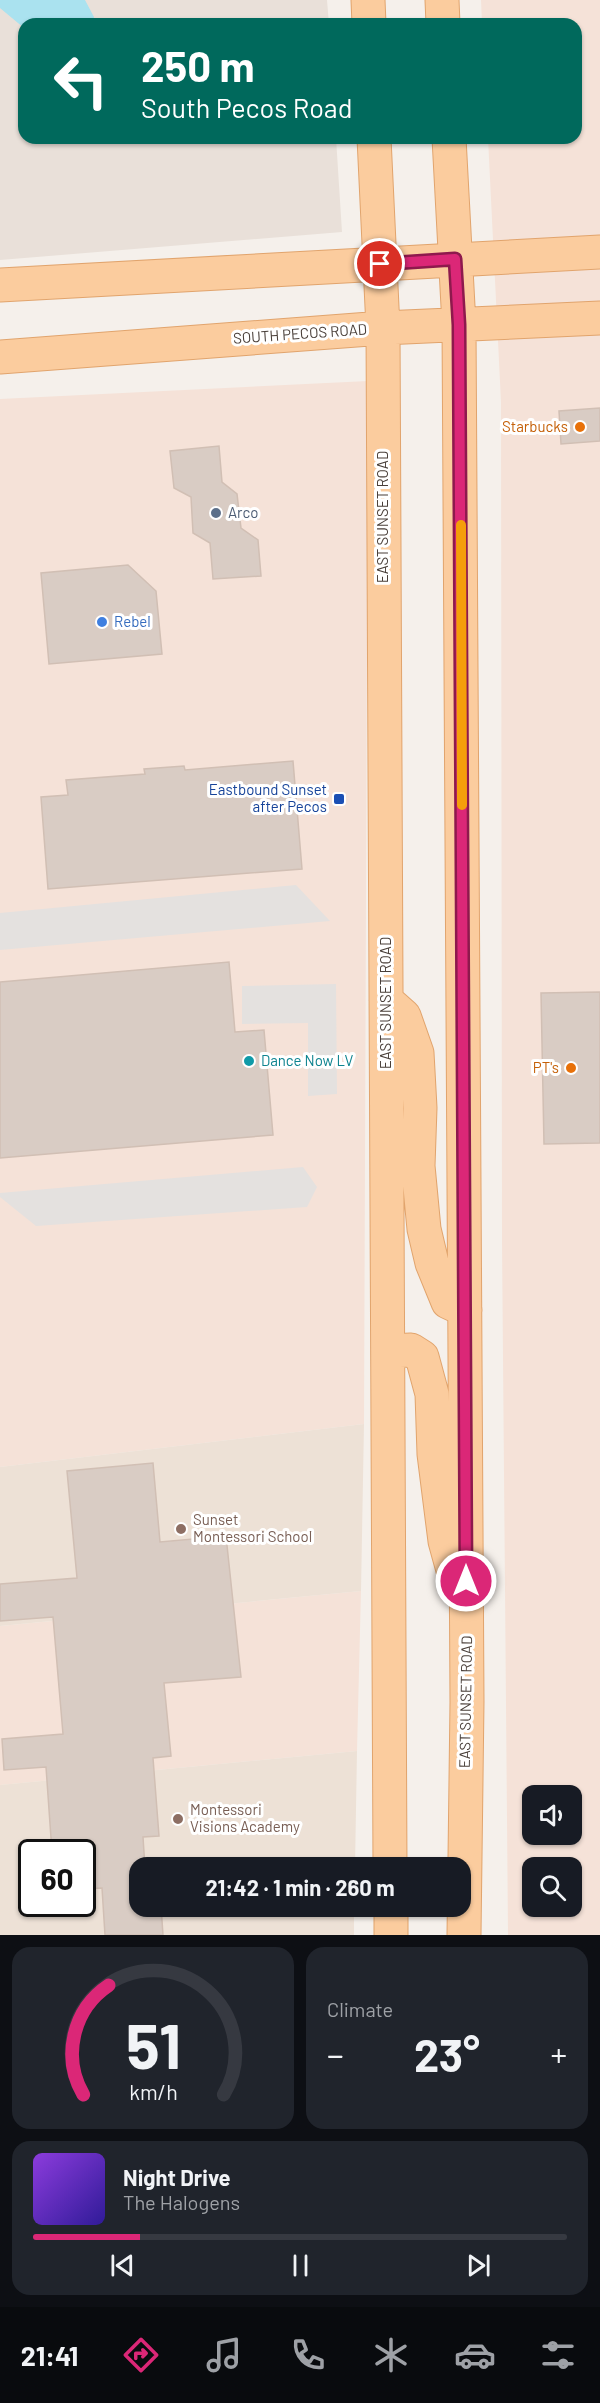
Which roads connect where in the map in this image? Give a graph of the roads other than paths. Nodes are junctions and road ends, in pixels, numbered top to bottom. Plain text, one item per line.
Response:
1 (368, 0) edge
2 (442, 0) edge
3 (369, 18) edge
4 (443, 18) edge
5 (374, 144) edge
6 (449, 144) edge
7 (600, 252) edge
8 (455, 259) junction
9 (380, 264) junction
10 (0, 285) edge
11 (600, 318) edge
12 (459, 325) junction
13 (383, 328) junction
14 (0, 357) edge
15 (386, 1000) junction
16 (465, 1310) junction
17 (388, 1351) junction
18 (466, 1581) junction
19 (390, 1857) edge
20 (391, 1917) edge
21 (391, 1935) edge
22 (464, 1935) edge

1 - 3 main road
2 - 4 main road
5 - 9 main road, EAST SUNSET ROAD
6 - 8 main road, EAST SUNSET ROAD
7 - 8 main road
8 - 9 main road
8 - 12 main road, EAST SUNSET ROAD
9 - 10 main road
9 - 13 main road, EAST SUNSET ROAD
11 - 12 main road, SOUTH PECOS ROAD
12 - 13 main road, SOUTH PECOS ROAD
12 - 16 main road, EAST SUNSET ROAD
13 - 14 main road, SOUTH PECOS ROAD
13 - 15 main road, EAST SUNSET ROAD
15 - 16 main road
15 - 17 main road, EAST SUNSET ROAD
16 - 18 main road, EAST SUNSET ROAD
17 - 18 main road
17 - 19 main road, EAST SUNSET ROAD
18 - 22 main road, EAST SUNSET ROAD
20 - 21 main road

